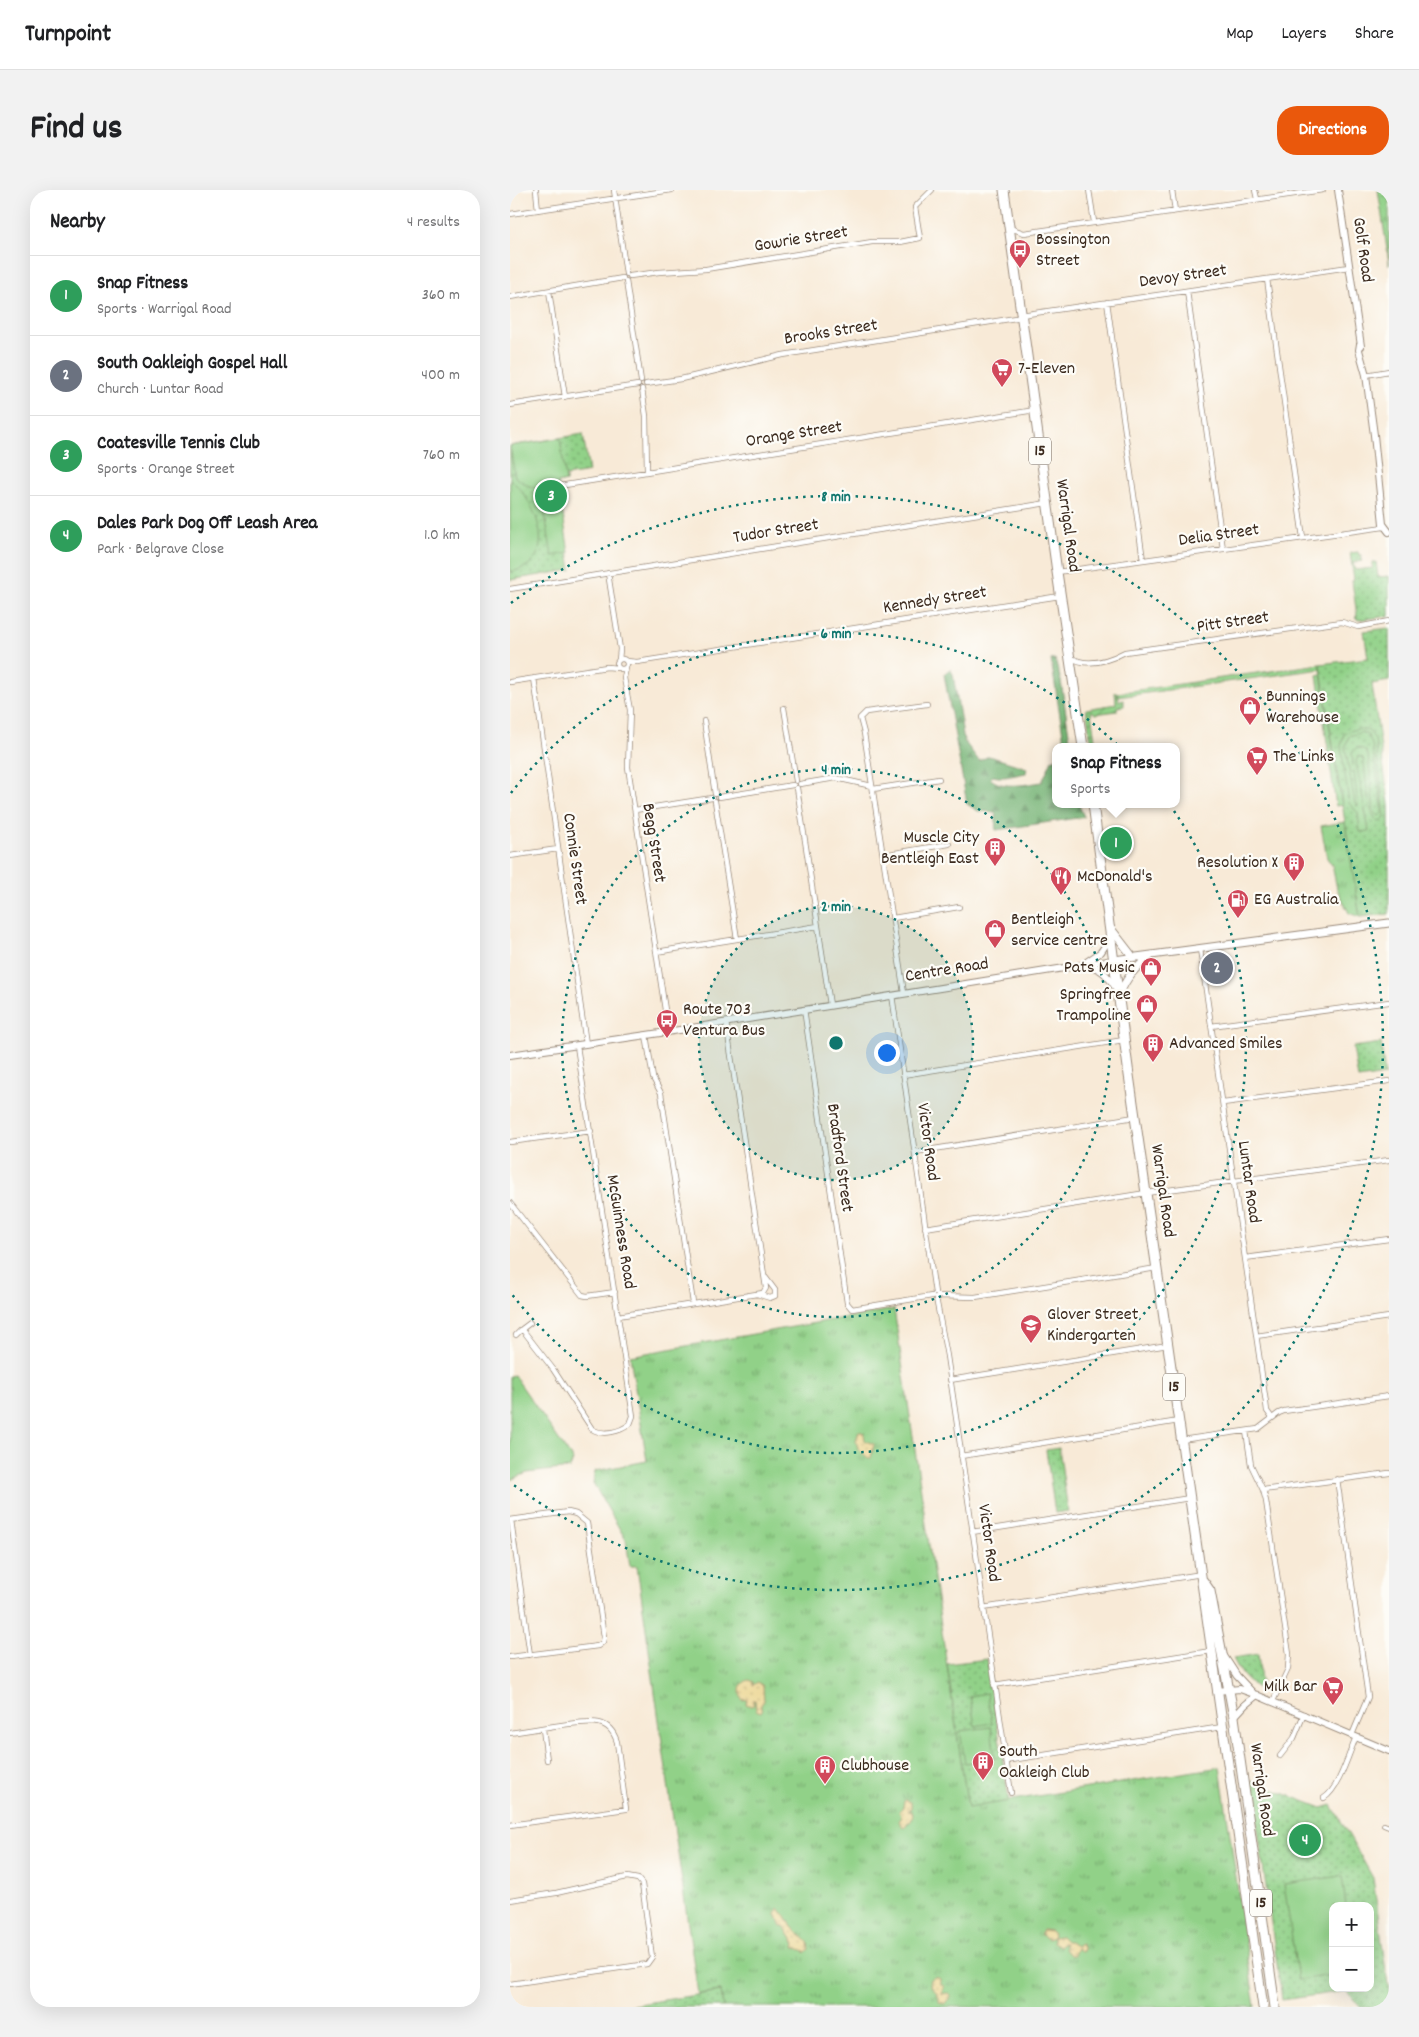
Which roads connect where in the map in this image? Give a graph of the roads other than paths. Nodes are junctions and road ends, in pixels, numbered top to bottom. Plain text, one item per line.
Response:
1 (536, 190) edge
2 (614, 190) edge
3 (672, 190) edge
4 (932, 190) edge
5 (1004, 190) edge
6 (1089, 190) edge
7 (1172, 190) edge
8 (1255, 190) edge
9 (1323, 190) edge
10 (1338, 190) edge
11 (615, 198) junction
12 (1257, 199) junction
13 (538, 210) junction
14 (1175, 211) junction
15 (510, 214) edge
16 (1094, 222) junction
17 (1009, 227) junction
18 (1349, 267) junction
19 (626, 277) junction
20 (1267, 279) junction
21 (549, 291) junction
22 (1187, 291) junction
23 (510, 297) edge
24 (1107, 302) junction
25 (1022, 316) junction
26 (1389, 371) edge
27 (1366, 375) junction
28 (642, 384) junction
29 (564, 396) junction
30 (510, 405) edge
31 (1034, 410) junction
32 (647, 471) junction
33 (559, 486) dead end
34 (1047, 503) junction
35 (1387, 525) edge
36 (1303, 538) junction
37 (1223, 549) junction
38 (1143, 560) junction
39 (1057, 572) junction
40 (608, 573) junction
41 (510, 590) edge
42 (1060, 596) junction
43 (1389, 621) edge
44 (1070, 657) junction
45 (623, 663) junction
46 (607, 667) junction
47 (619, 668) junction
48 (1077, 668) junction
49 (534, 678) junction
50 (624, 678) junction
51 (510, 682) edge
52 (927, 704) dead end
53 (784, 708) dead end
54 (704, 721) dead end
55 (1083, 743) edge
56 (939, 778) dead end
57 (796, 784) junction
58 (873, 787) junction
59 (715, 797) junction
60 (1094, 808) edge
61 (635, 810) junction
62 (949, 844) dead end
63 (558, 849) junction
64 (883, 855) junction
65 (510, 856) edge
66 (959, 908) dead end
67 (892, 918) junction
68 (1389, 923) edge
69 (818, 926) junction
70 (1109, 926) junction
71 (1110, 938) junction
72 (737, 939) junction
73 (1200, 949) junction
74 (656, 952) junction
75 (1153, 955) junction
76 (1133, 958) junction
77 (1114, 960) junction
78 (1082, 965) junction
79 (904, 993) junction
80 (1118, 994) junction
81 (892, 995) junction
82 (1389, 1002) edge
83 (830, 1005) junction
84 (804, 1009) junction
85 (726, 1022) junction
86 (1212, 1026) junction
87 (669, 1032) junction
88 (646, 1035) junction
89 (1124, 1040) junction
90 (586, 1044) junction
91 (577, 1046) junction
92 (510, 1055) edge
93 (903, 1075) junction
94 (1389, 1081) edge
95 (1223, 1104) junction
96 (1135, 1117) junction
97 (590, 1131) junction
98 (510, 1142) edge
99 (915, 1152) junction
100 (1389, 1160) edge
101 (1234, 1181) junction
102 (1146, 1193) junction
103 (510, 1203) edge
104 (925, 1228) junction
105 (1389, 1239) edge
106 (1245, 1258) junction
107 (1156, 1268) junction
108 (766, 1277) junction
109 (615, 1292) junction
110 (756, 1294) junction
111 (935, 1296) junction
112 (693, 1303) junction
113 (618, 1316) junction
114 (1389, 1317) edge
115 (530, 1323) dead end
116 (522, 1329) junction
117 (516, 1335) dead end
118 (1256, 1336) junction
119 (1168, 1345) junction
120 (950, 1380) junction
121 (1389, 1396) edge
122 (1272, 1418) junction
123 (1179, 1421) junction
124 (1246, 1431) junction
125 (1181, 1440) junction
126 (961, 1456) junction
127 (1389, 1473) edge
128 (1337, 1479) junction
129 (1263, 1490) junction
130 (1190, 1498) junction
131 (510, 1520) edge
132 (972, 1532) junction
133 (1202, 1577) junction
134 (983, 1608) junction
135 (1211, 1651) junction
136 (1222, 1653) junction
137 (530, 1655) junction
138 (510, 1657) edge
139 (994, 1685) junction
140 (1230, 1689) junction
141 (1216, 1691) junction
142 (1256, 1694) junction
143 (1273, 1701) junction
144 (1304, 1714) junction
145 (1234, 1717) junction
146 (1222, 1727) junction
147 (543, 1729) junction
148 (510, 1734) edge
149 (1354, 1736) junction
150 (1389, 1751) edge
151 (1280, 1756) dead end
152 (547, 1760) dead end
153 (1006, 1761) junction
154 (1011, 1793) dead end
155 (1324, 1798) dead end
156 (510, 1825) edge
157 (510, 1900) edge
158 (510, 1984) edge
159 (1263, 2007) edge
160 (1275, 2007) edge

1 - 13 street
2 - 11 street
3 - 11 street
4 - 19 street, Gowrie Street
5 - 17 highway, Warrigal Road / 15
6 - 16 street
7 - 14 street
8 - 12 street
9 - 12 street
10 - 18 main road, Golf Road
11 - 13 street
11 - 19 street
12 - 14 street
13 - 15 street
14 - 16 street
16 - 17 street
17 - 25 highway, Warrigal Road / 15
18 - 20 street, Devoy Street
18 - 27 main road, Golf Road
19 - 21 street, Gowrie Street
19 - 28 street
20 - 22 street, Devoy Street
20 - 36 street
21 - 23 street, Gowrie Street
21 - 29 street
22 - 24 street, Devoy Street
22 - 37 street
24 - 25 street, Devoy Street
24 - 38 street
25 - 28 street, Brooks Street
25 - 31 highway, Warrigal Road / 15
26 - 27 street
27 - 35 main road, Golf Road
28 - 29 street, Brooks Street
28 - 32 street
29 - 30 street, Brooks Street
31 - 32 street, Orange Street
31 - 34 highway, Warrigal Road / 15
32 - 33 street, Orange Street
34 - 39 highway, Warrigal Road / 15
34 - 40 street, Tudor Street
35 - 36 street, Delia Street
36 - 37 street, Delia Street
37 - 38 street, Delia Street
38 - 39 street, Delia Street
39 - 42 highway, Warrigal Road / 15
40 - 41 street, Tudor Street
40 - 45 street
42 - 44 highway, Warrigal Road / 15
42 - 45 street, Kennedy Street
43 - 48 street, Pitt Street
44 - 48 highway, Warrigal Road / 15
44 - 48 street
45 - 46 street, Kennedy Street
45 - 47 street, Begg Street
45 - 50 street, Begg Street
46 - 47 street, Kennedy Street
46 - 49 street, Kennedy Street
47 - 50 street, Begg Street
48 - 55 highway, Warrigal Road / 15
49 - 51 street, Kennedy Street
49 - 63 street, Connie Street
50 - 61 street, Begg Street
52 - 58 street
53 - 57 street
54 - 59 street
56 - 58 street
57 - 58 street
57 - 59 street
57 - 69 street
58 - 64 street
59 - 61 street
59 - 72 street
60 - 70 highway, Warrigal Road / 15
61 - 74 street, Begg Street
62 - 64 street
63 - 65 street
63 - 90 street, Connie Street
64 - 67 street
66 - 67 street
67 - 79 street
68 - 73 main road, Centre Road
69 - 72 street
69 - 83 street
70 - 71 highway, Warrigal Road / 15
70 - 76 main road
71 - 77 highway, Warrigal Road / 15
71 - 78 main road
72 - 74 street
73 - 75 main road, Centre Road
73 - 86 street, Luntar Road
74 - 87 street, Begg Street
75 - 76 main road, Centre Road
75 - 80 main road
76 - 77 main road, Centre Road
77 - 78 main road, Centre Road
77 - 80 highway, Warrigal Road / 15
78 - 79 main road, Centre Road
78 - 80 main road
79 - 81 main road, Centre Road
80 - 89 highway, Warrigal Road / 15
81 - 83 main road, Centre Road
81 - 93 street, Victor Road
82 - 86 street
83 - 84 main road, Centre Road
84 - 85 main road, Centre Road
84 - 111 street, Bradford Street
85 - 87 main road, Centre Road
85 - 108 street
86 - 95 street, Luntar Road
87 - 88 main road, Centre Road
88 - 90 main road, Centre Road
88 - 112 street
89 - 93 street
89 - 96 highway, Warrigal Road / 15
90 - 91 main road, Centre Road
91 - 92 main road, Centre Road
91 - 97 street, McGuinness Road
93 - 99 street, Victor Road
94 - 95 street
95 - 101 street, Luntar Road
96 - 99 street
96 - 102 highway, Warrigal Road / 15
97 - 98 street
97 - 109 street, McGuinness Road
99 - 104 street, Victor Road
100 - 101 street
101 - 102 street
101 - 106 street, Luntar Road
102 - 104 street
102 - 107 highway, Warrigal Road / 15
103 - 109 street
104 - 111 street, Victor Road
105 - 106 street
106 - 118 street, Luntar Road
107 - 111 street
107 - 119 highway, Warrigal Road / 15
108 - 110 street
108 - 110 street
109 - 113 street, McGuinness Road
110 - 112 street
111 - 120 street, Victor Road
112 - 113 street
113 - 116 street, McGuinness Road
114 - 118 street
115 - 116 street
116 - 117 street
118 - 122 street, Luntar Road
119 - 120 street
119 - 123 highway, Warrigal Road / 15
120 - 126 street, Victor Road
121 - 122 street
122 - 124 street
123 - 125 highway, Warrigal Road / 15
123 - 126 street
124 - 125 street
124 - 129 street
125 - 130 highway, Warrigal Road / 15
126 - 132 street, Victor Road
127 - 128 street
128 - 129 street
128 - 149 street
129 - 143 street
130 - 132 street
130 - 133 highway, Warrigal Road / 15
131 - 137 street
131 - 137 street
132 - 134 street, Victor Road
133 - 134 street
133 - 135 highway, Warrigal Road / 15
133 - 136 highway, Warrigal Road / 15
134 - 139 street, Victor Road
135 - 139 street
135 - 141 highway, Warrigal Road / 15
136 - 140 highway, Warrigal Road / 15
136 - 142 main road
137 - 138 street
139 - 153 street, Victor Road
140 - 141 main road
140 - 142 main road
140 - 145 highway, Warrigal Road / 15
141 - 146 highway, Warrigal Road / 15
142 - 143 main road
142 - 145 main road
143 - 144 main road
144 - 149 main road
144 - 151 street
145 - 160 highway, Warrigal Road / 15
146 - 153 street
146 - 159 highway, Warrigal Road / 15
147 - 148 street
147 - 152 street
147 - 156 street
149 - 150 main road
149 - 155 street
153 - 154 street, Victor Road
157 - 158 street

